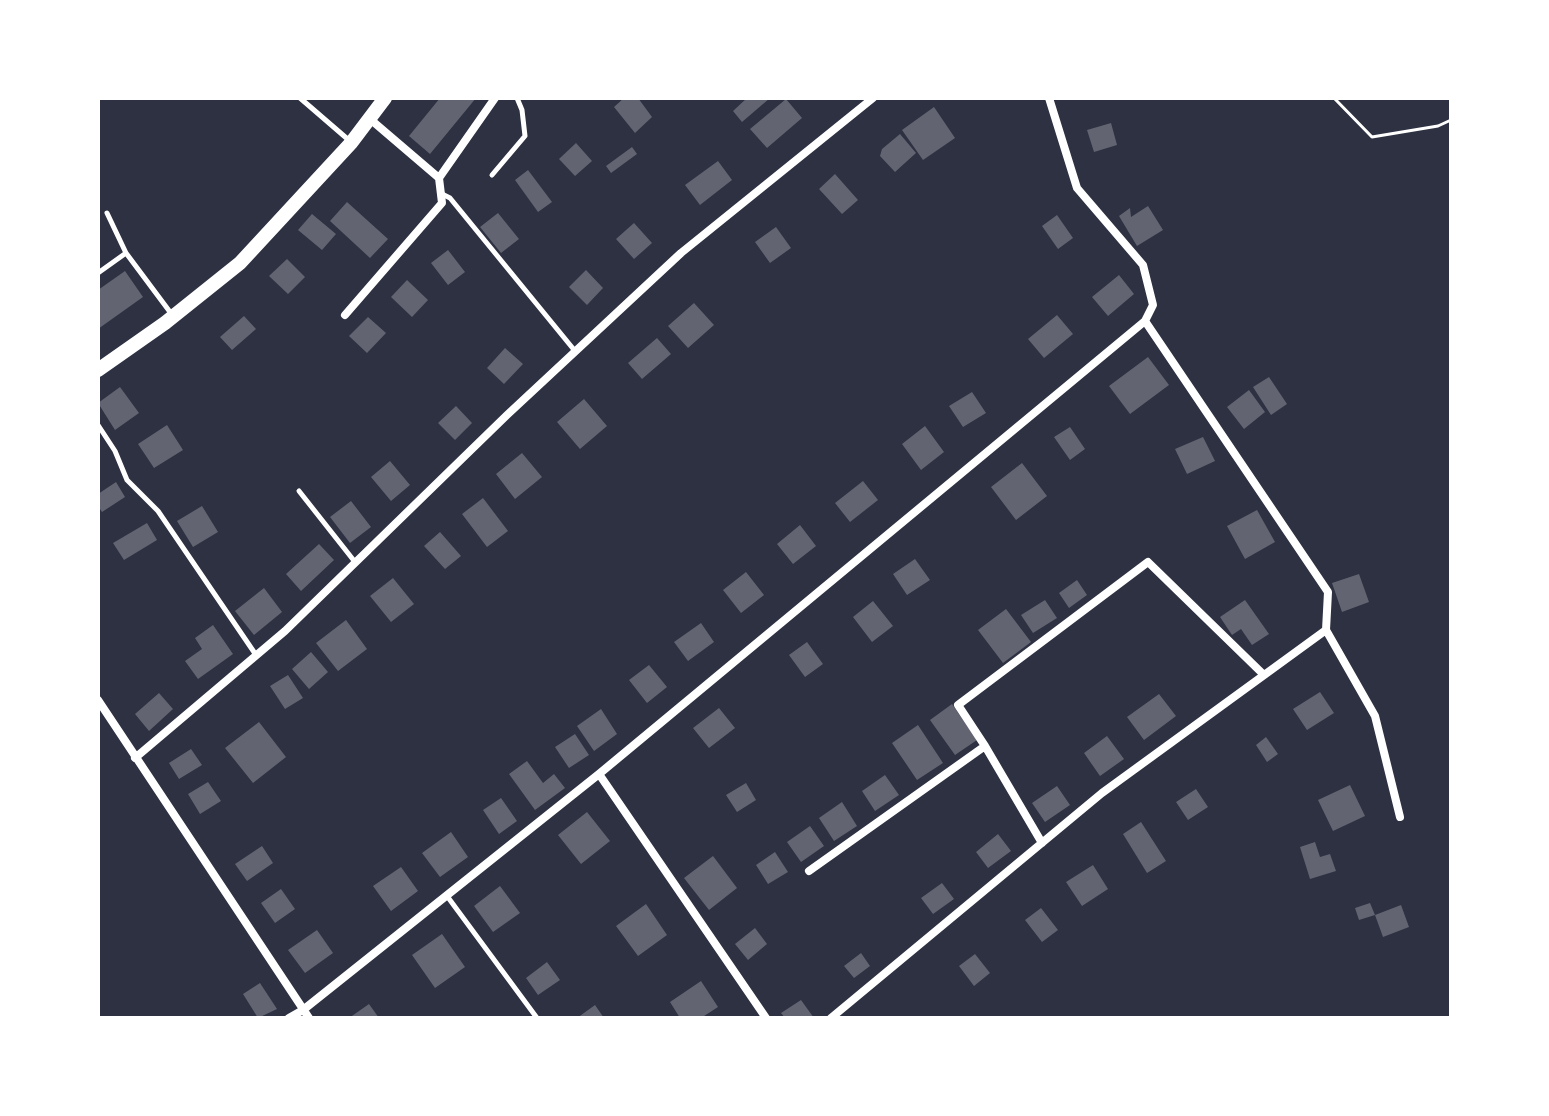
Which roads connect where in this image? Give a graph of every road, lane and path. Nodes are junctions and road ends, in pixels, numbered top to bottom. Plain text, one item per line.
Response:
1 (300, 98) edge
2 (385, 98) edge
3 (495, 98) edge
4 (517, 98) edge
5 (873, 98) edge
6 (1049, 98) edge
7 (1334, 98) edge
8 (370, 119) junction
9 (1451, 120) edge
10 (351, 143) junction
11 (492, 175) dead end
12 (439, 178) junction
13 (441, 194) junction
14 (107, 213) dead end
15 (126, 253) junction
16 (98, 273) edge
17 (345, 315) dead end
18 (174, 317) junction
19 (1145, 321) junction
20 (575, 352) junction
21 (98, 370) edge
22 (98, 425) edge
23 (299, 491) dead end
24 (355, 562) junction
25 (1326, 630) junction
26 (256, 655) junction
27 (1264, 675) junction
28 (98, 700) edge
29 (985, 746) junction
30 (135, 758) junction
31 (599, 774) junction
32 (1400, 817) dead end
33 (1042, 843) junction
34 (809, 871) dead end
35 (446, 895) junction
36 (306, 1014) edge
37 (764, 1017) edge
38 (289, 1018) edge
39 (537, 1018) edge
40 (831, 1018) edge

1 - 10 lane
2 - 8 main road
3 - 12 street
4 - 11 lane
5 - 20 street
6 - 19 street
7 - 9 path
8 - 10 main road
8 - 12 street
10 - 18 main road
12 - 13 street
13 - 17 street
13 - 20 lane
14 - 15 lane
15 - 16 lane
15 - 18 lane
18 - 21 main road
19 - 25 street
19 - 31 street
20 - 24 street
22 - 26 lane
23 - 24 lane
24 - 26 street
25 - 27 street
25 - 32 street
26 - 30 street
27 - 29 street
27 - 33 street
28 - 30 street
29 - 33 street
29 - 34 street
30 - 36 street
31 - 35 street
31 - 37 street
33 - 40 street
35 - 36 street
35 - 39 lane
36 - 38 street

